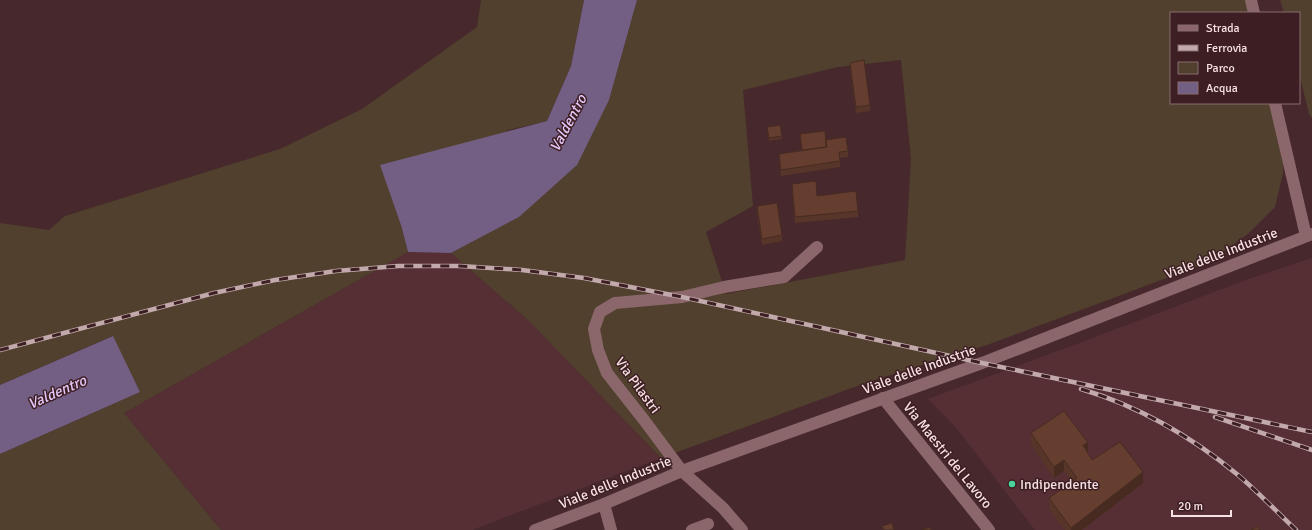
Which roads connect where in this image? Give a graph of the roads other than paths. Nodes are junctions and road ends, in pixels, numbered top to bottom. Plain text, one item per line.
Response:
1 (1251, 0) edge
2 (1254, 12) edge
3 (1275, 104) edge
4 (1309, 235) edge
5 (817, 247) dead end
6 (884, 398) junction
7 (682, 471) junction
8 (604, 504) junction
9 (708, 524) dead end
10 (535, 530) edge
11 (611, 530) edge
12 (692, 530) edge
13 (742, 530) edge
14 (989, 530) edge

1 - 2 street
3 - 4 street
4 - 6 street, Viale delle Industrie
5 - 7 street, Via Pilastri
6 - 7 street, Viale delle Industrie
6 - 14 street, Via Maestri del Lavoro
7 - 8 street, Viale delle Industrie
7 - 13 street, Via Pilastri
8 - 10 street, Viale delle Industrie
8 - 11 street
9 - 12 street

